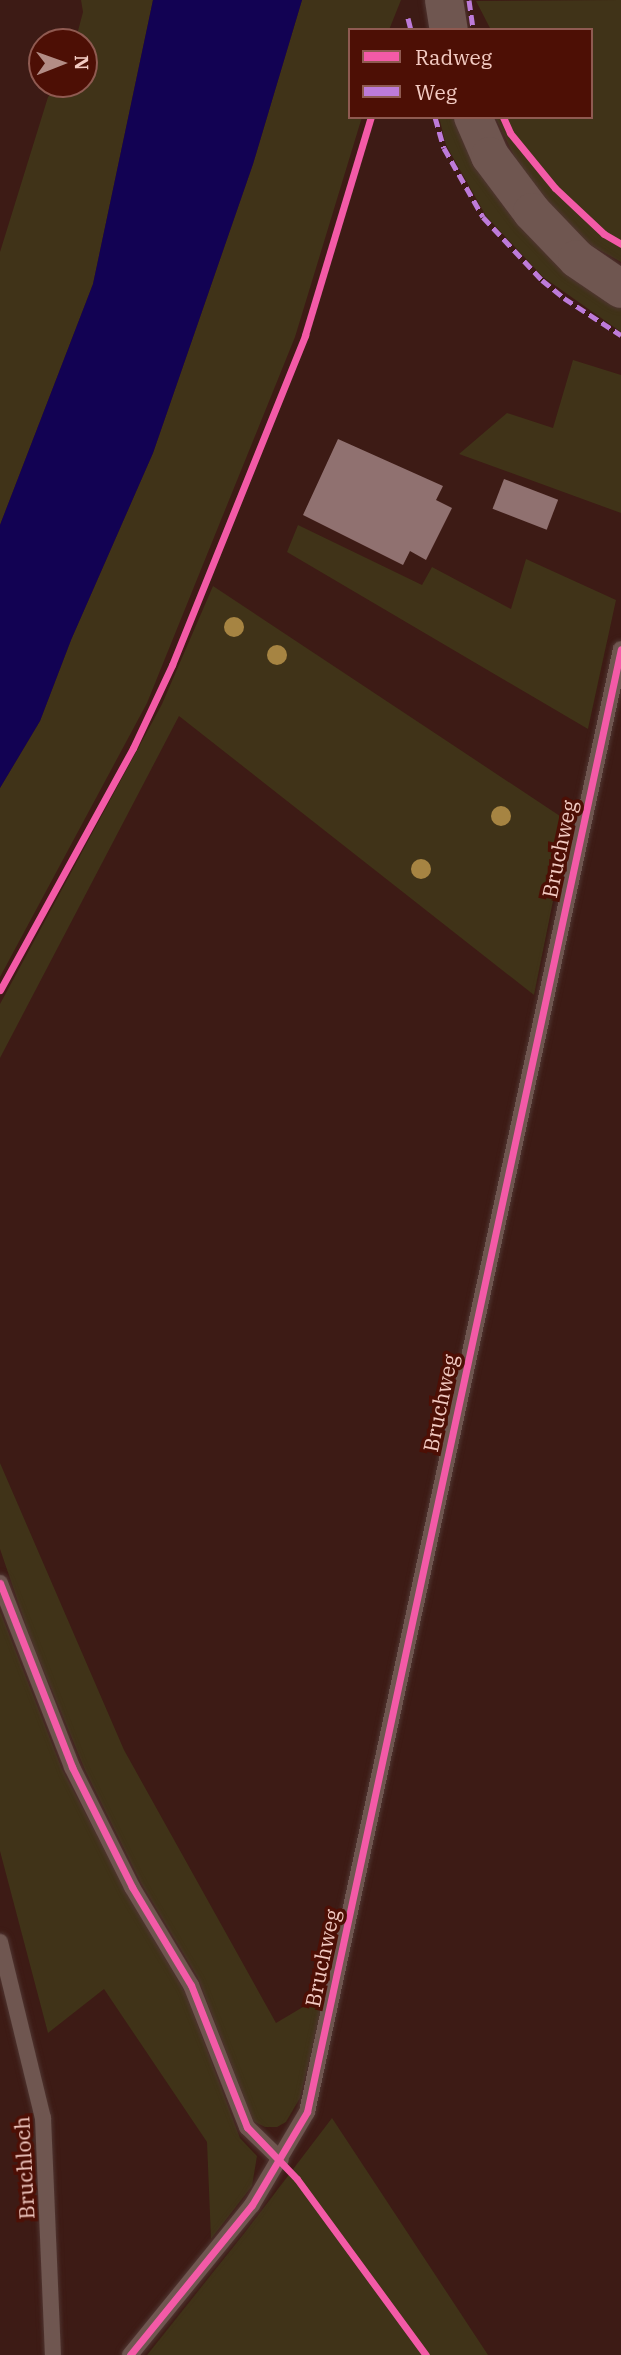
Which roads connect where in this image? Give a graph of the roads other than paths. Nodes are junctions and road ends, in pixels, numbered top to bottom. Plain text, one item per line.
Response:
1 (444, 0) edge
2 (449, 28) edge
3 (474, 119) edge
4 (621, 289) edge
5 (621, 649) edge
6 (0, 1583) edge
7 (0, 1942) edge
8 (281, 2160) junction
9 (53, 2355) edge
10 (130, 2355) edge

1 - 2 main road
3 - 4 main road
5 - 8 lane, Bruchweg
6 - 8 lane
7 - 9 lane, Bruchloch
8 - 10 lane, Bruchweg

